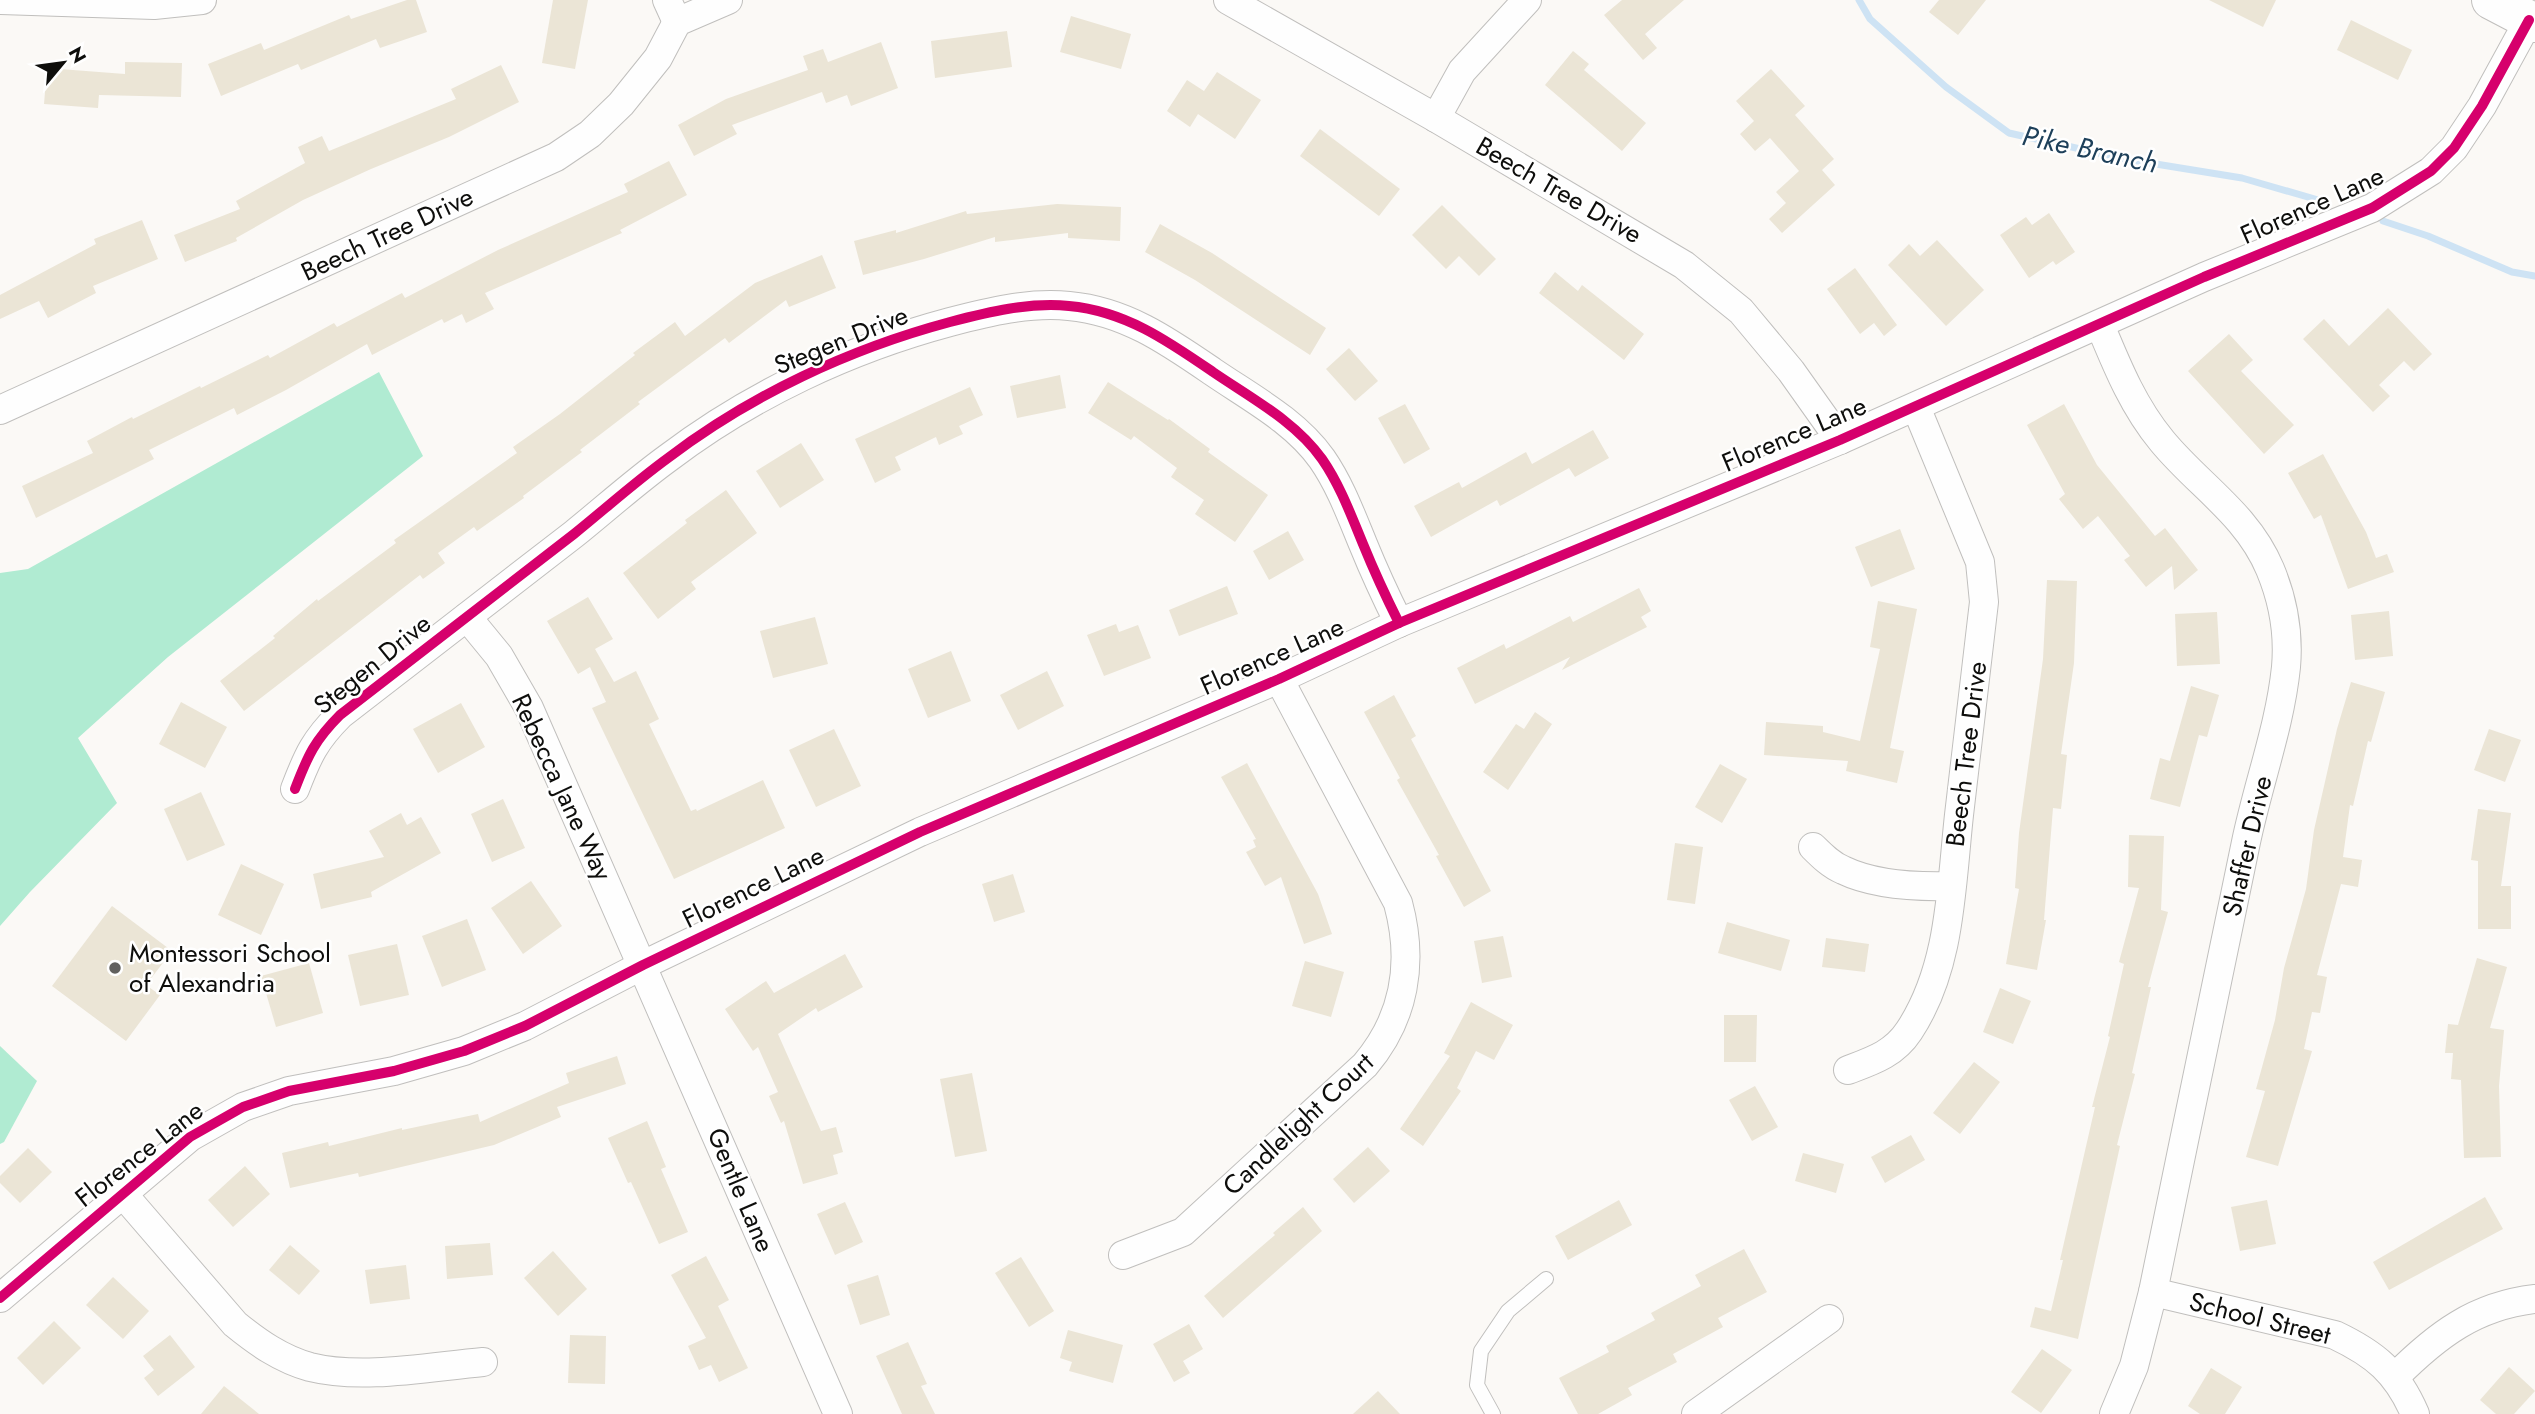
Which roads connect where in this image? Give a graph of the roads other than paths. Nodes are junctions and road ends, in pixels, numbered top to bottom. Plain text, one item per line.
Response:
1 (1, 0) edge
2 (202, 0) edge
3 (728, 0) edge
4 (1228, 0) edge
5 (1527, 0) edge
6 (672, 11) edge
7 (2520, 12) edge
8 (1436, 118) junction
9 (2100, 325) junction
10 (1916, 407) junction
11 (0, 410) edge
12 (1840, 440) junction
13 (467, 617) junction
14 (1399, 623) junction
15 (1279, 679) junction
16 (295, 789) dead end
17 (1813, 847) dead end
18 (1951, 886) junction
19 (643, 965) junction
20 (1847, 1070) dead end
21 (122, 1193) junction
22 (1123, 1255) dead end
23 (1546, 1279) dead end
24 (2153, 1292) junction
25 (0, 1298) edge
26 (2535, 1299) edge
27 (1829, 1319) dead end
28 (483, 1362) dead end
29 (2395, 1377) junction
30 (838, 1414) edge
31 (1493, 1414) edge
32 (1696, 1414) edge
33 (2114, 1414) edge
34 (2416, 1414) edge

1 - 2 street
3 - 6 street, Beech Tree Drive
4 - 8 street, Beech Tree Drive
5 - 8 street
6 - 11 street, Beech Tree Drive
7 - 9 street, Florence Lane
8 - 12 street, Beech Tree Drive
9 - 10 street, Florence Lane
9 - 24 street, Shaffer Drive
10 - 12 street, Florence Lane
10 - 18 street, Beech Tree Drive
12 - 14 street, Florence Lane
13 - 14 street, Stegen Drive
13 - 16 street, Stegen Drive
13 - 19 street, Rebecca Jane Way
14 - 15 street, Florence Lane
15 - 19 street, Florence Lane
15 - 22 street, Candlelight Court
17 - 18 street
18 - 20 street, Beech Tree Drive
19 - 21 street, Florence Lane
19 - 30 street, Gentle Lane
21 - 25 street, Florence Lane
21 - 28 street
23 - 31 lane
24 - 29 street, School Street
24 - 33 street, Shaffer Drive
26 - 29 street
27 - 32 street
29 - 34 street, School Street

